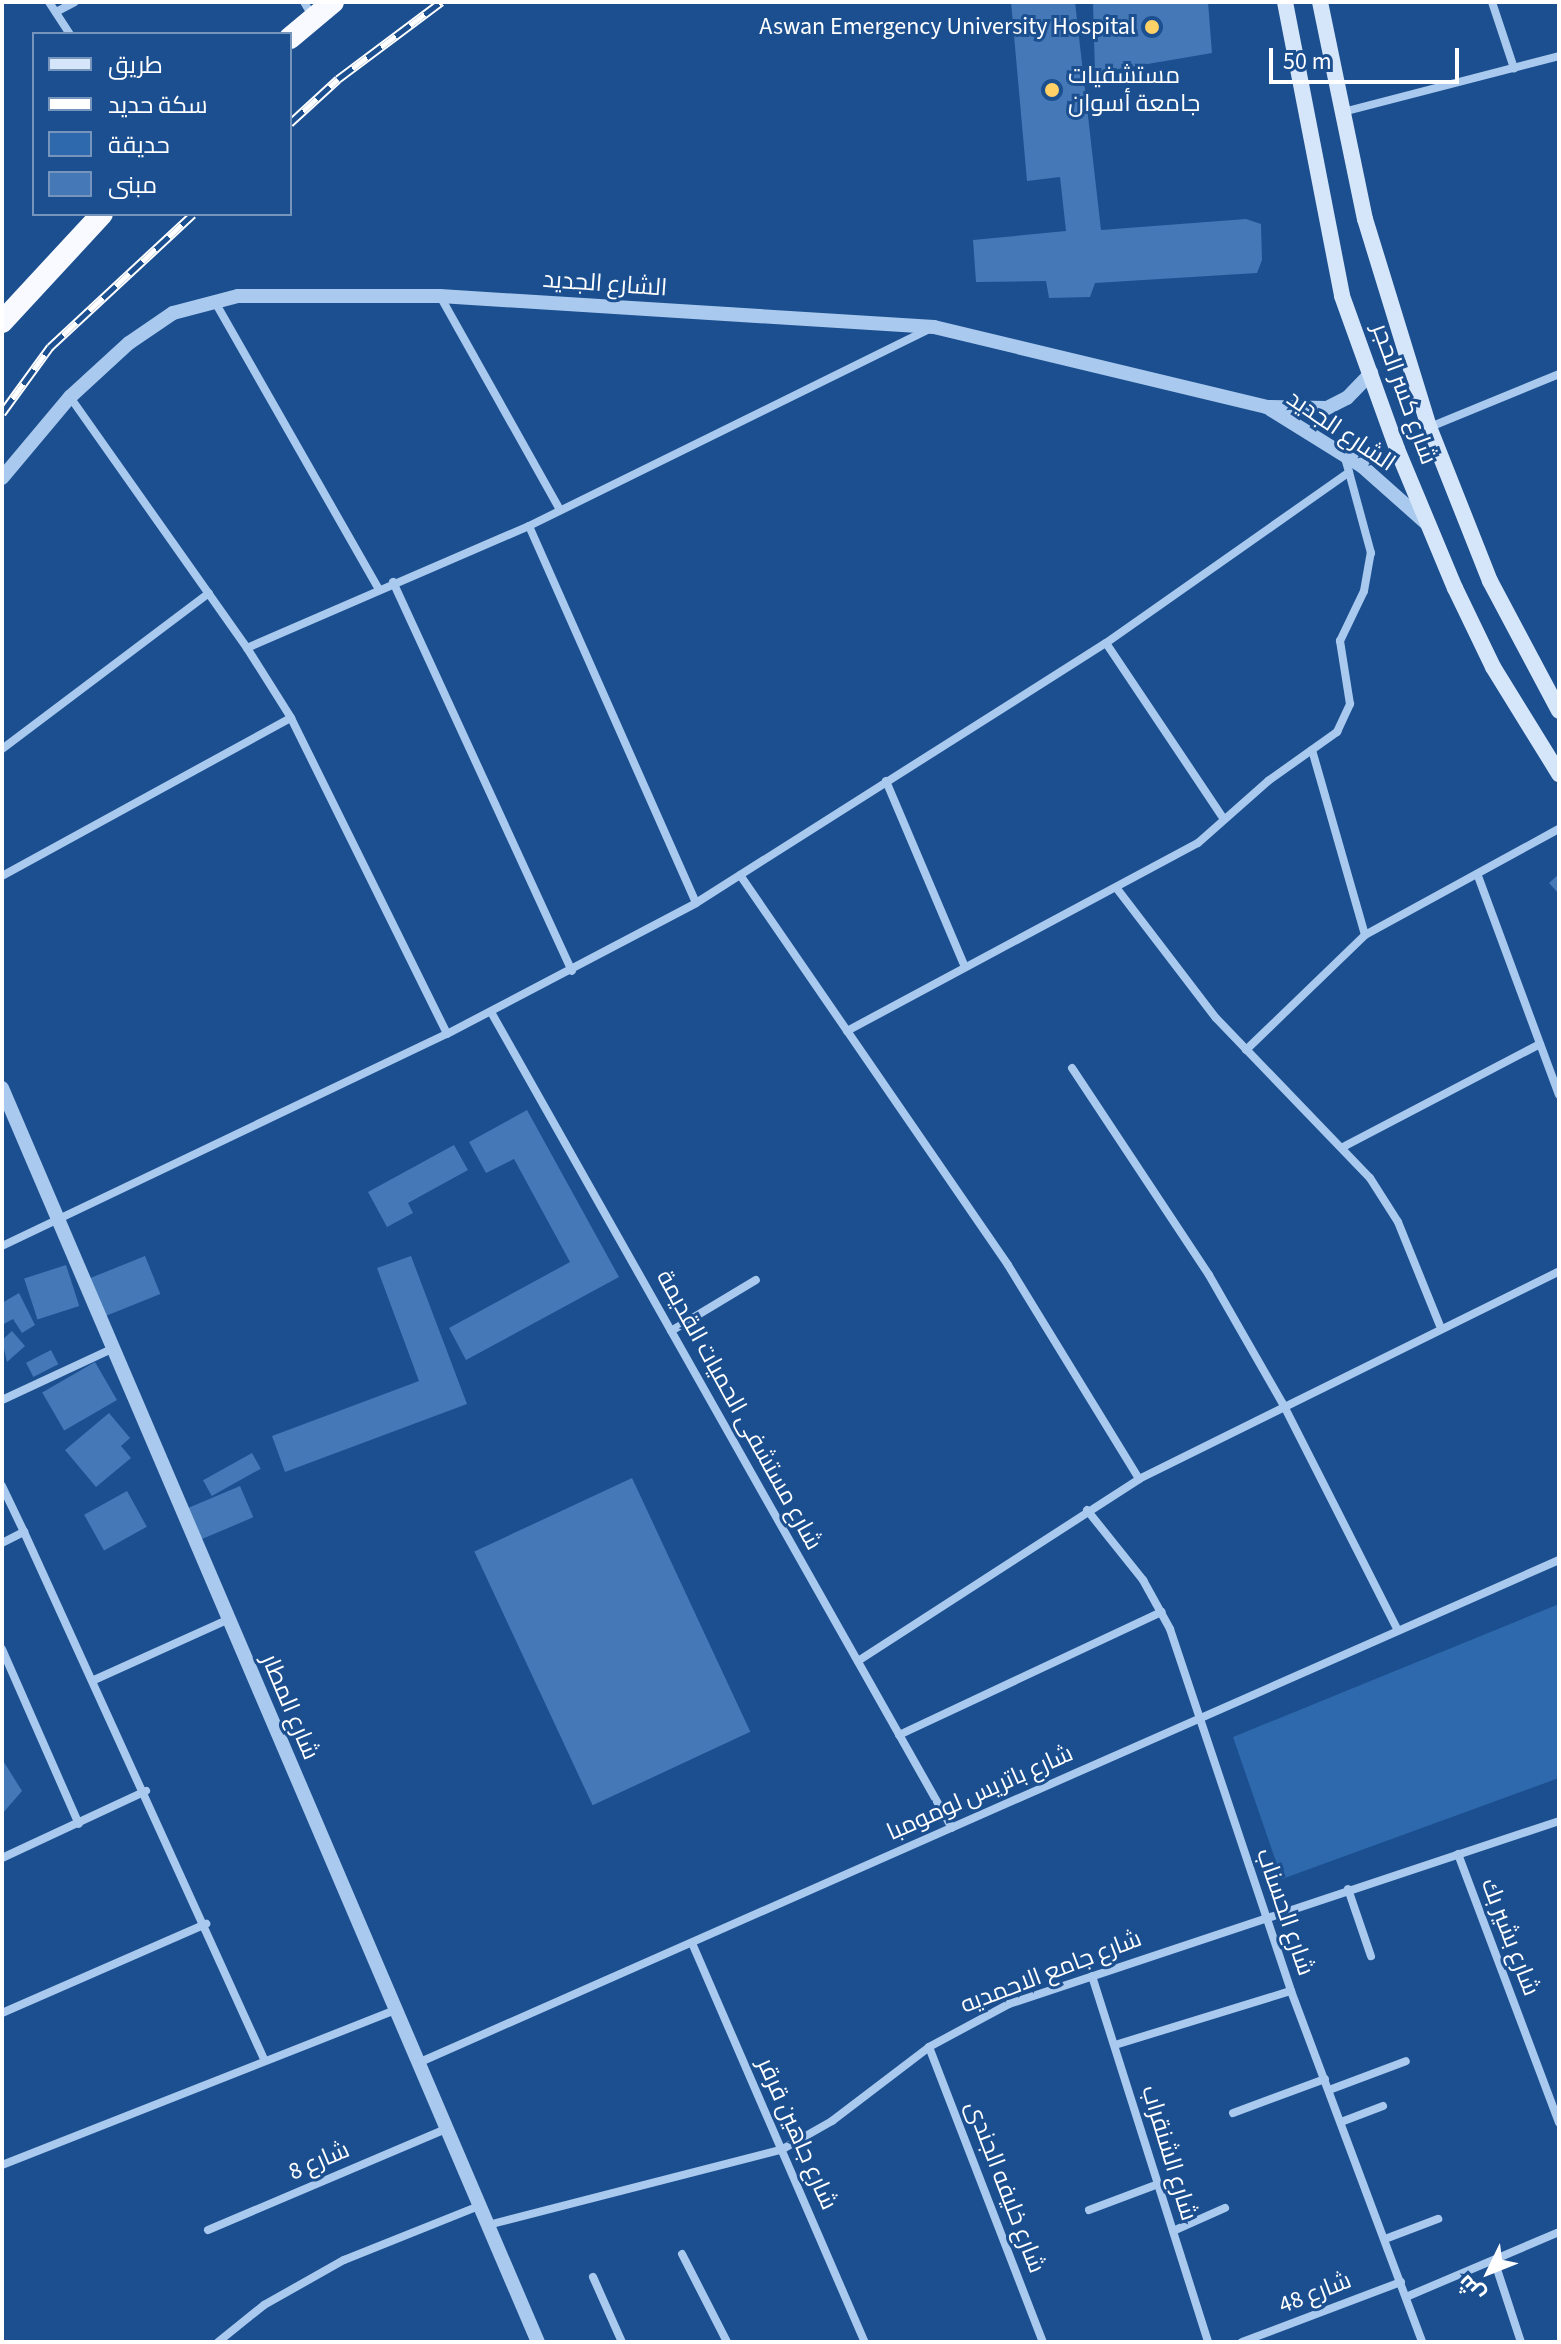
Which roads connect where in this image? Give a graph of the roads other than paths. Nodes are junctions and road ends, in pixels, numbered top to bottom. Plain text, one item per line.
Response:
1 (49, 2) edge
2 (75, 2) edge
3 (333, 2) edge
4 (1285, 2) edge
5 (1320, 2) edge
6 (1492, 2) edge
7 (308, 10) edge
8 (56, 12) junction
9 (69, 32) edge
10 (292, 35) edge
11 (1559, 56) edge
12 (1514, 68) junction
13 (1341, 112) junction
14 (100, 216) edge
15 (440, 296) junction
16 (215, 301) junction
17 (2, 322) edge
18 (934, 327) junction
19 (1371, 373) junction
20 (1557, 374) edge
21 (1559, 386) edge
22 (70, 397) junction
23 (1266, 407) junction
24 (1429, 427) junction
25 (1343, 454) junction
26 (1349, 472) junction
27 (2, 478) edge
28 (560, 510) junction
29 (1426, 523) junction
30 (529, 526) junction
31 (393, 582) junction
32 (379, 589) junction
33 (209, 593) junction
34 (1106, 643) junction
35 (247, 648) junction
36 (1559, 711) edge
37 (291, 718) junction
38 (2, 749) edge
39 (1312, 750) junction
40 (1559, 774) edge
41 (886, 781) junction
42 (1224, 819) junction
43 (1559, 829) edge
44 (740, 875) junction
45 (2, 876) edge
46 (1478, 876) junction
47 (1118, 890) junction
48 (696, 903) junction
49 (1365, 935) junction
50 (964, 965) junction
51 (572, 971) junction
52 (491, 1012) junction
53 (847, 1031) junction
54 (447, 1034) junction
55 (1540, 1044) junction
56 (1246, 1050) junction
57 (1072, 1068) dead end
58 (1559, 1095) edge
59 (4, 1097) edge
60 (1343, 1147) junction
61 (59, 1219) junction
62 (2, 1246) edge
63 (1559, 1271) edge
64 (756, 1280) dead end
65 (1440, 1326) junction
66 (671, 1331) junction
67 (114, 1348) junction
68 (2, 1400) edge
69 (1283, 1404) junction
70 (1139, 1479) junction
71 (2, 1486) edge
72 (1087, 1510) junction
73 (24, 1532) junction
74 (2, 1543) edge
75 (1559, 1560) edge
76 (1162, 1612) junction
77 (229, 1619) junction
78 (1398, 1631) junction
79 (2, 1649) edge
80 (858, 1661) junction
81 (94, 1680) junction
82 (1196, 1720) junction
83 (899, 1735) junction
84 (146, 1791) junction
85 (1559, 1821) edge
86 (79, 1824) junction
87 (952, 1828) junction
88 (1458, 1854) junction
89 (2, 1858) edge
90 (1348, 1889) junction
91 (1266, 1917) junction
92 (206, 1924) junction
93 (692, 1943) junction
94 (1371, 1956) dead end
95 (1092, 1976) junction
96 (1291, 1991) junction
97 (395, 2010) junction
98 (2, 2013) edge
99 (1115, 2045) junction
100 (929, 2047) junction
101 (264, 2059) junction
102 (1406, 2061) dead end
103 (418, 2063) junction
104 (1325, 2079) junction
105 (1329, 2090) junction
106 (1383, 2106) dead end
107 (1233, 2113) dead end
108 (1341, 2122) junction
109 (1559, 2123) edge
110 (446, 2129) junction
111 (781, 2150) junction
112 (2, 2165) edge
113 (1158, 2184) junction
114 (479, 2206) junction
115 (1225, 2208) dead end
116 (1089, 2210) dead end
117 (1438, 2219) dead end
118 (487, 2226) junction
119 (208, 2230) dead end
120 (1173, 2231) junction
121 (1559, 2232) edge
122 (1385, 2239) junction
123 (682, 2254) dead end
124 (1494, 2260) junction
125 (593, 2277) dead end
126 (1401, 2282) junction
127 (1406, 2297) junction
128 (862, 2341) edge
129 (218, 2342) edge
130 (538, 2342) edge
131 (622, 2342) edge
132 (727, 2342) edge
133 (1043, 2342) edge
134 (1208, 2342) edge
135 (1242, 2342) edge
136 (1422, 2342) edge
137 (1521, 2342) edge

1 - 8 street
2 - 8 street
3 - 7 highway
4 - 19 main road, شارع كسر الحجر
5 - 13 main road, شارع كسر الحجر
6 - 12 street
7 - 10 highway
8 - 9 street
11 - 12 street
12 - 13 street
13 - 24 main road, شارع كسر الحجر
14 - 17 highway
15 - 16 street, الشارع الجديد
15 - 18 street, الشارع الجديد
15 - 28 street
16 - 22 street, الشارع الجديد
16 - 32 street
18 - 23 street, الشارع الجديد
18 - 28 street
19 - 23 street, الشارع الجديد
19 - 29 main road, شارع كسر الحجر
20 - 21 street
20 - 24 street
22 - 27 street, الشارع الجديد
22 - 33 street
23 - 25 street, الشارع الجديد
24 - 36 main road, شارع كسر الحجر
25 - 26 street
25 - 29 street, الشارع الجديد
26 - 34 street
26 - 39 street
28 - 30 street
29 - 40 main road, شارع كسر الحجر
30 - 31 street
30 - 48 street
31 - 32 street
31 - 51 street
32 - 35 street
33 - 35 street
33 - 38 street
34 - 41 street
34 - 42 street
35 - 37 street
37 - 45 street
37 - 54 street
39 - 42 street
39 - 49 street
41 - 44 street
41 - 50 street
42 - 47 street
43 - 46 street
44 - 48 street
44 - 53 street
46 - 49 street
46 - 55 street
47 - 50 street
47 - 56 street
48 - 51 street
49 - 56 street
50 - 53 street
51 - 52 street
52 - 54 street
52 - 66 street, شارع مستشفى الحميات القديمة
53 - 70 street
54 - 61 street
55 - 58 street
55 - 60 street
56 - 60 street
57 - 69 street
59 - 61 street, شارع المطار
60 - 65 street
61 - 62 street
61 - 67 street, شارع المطار
63 - 65 street
64 - 66 street
65 - 69 street
66 - 80 street, شارع مستشفى الحميات القديمة
67 - 68 street
67 - 77 street, شارع المطار
69 - 70 street
69 - 78 street
70 - 72 street
71 - 73 street
72 - 76 street, شارع الحسناب
72 - 80 street
73 - 74 street
73 - 81 street
75 - 78 street, شارع باتريس لومومبا
76 - 82 street, شارع الحسناب
76 - 83 street
77 - 81 street
77 - 97 street, شارع المطار
78 - 82 street, شارع باتريس لومومبا
79 - 86 street
80 - 83 street, شارع مستشفى الحميات القديمة
81 - 84 street
82 - 87 street, شارع باتريس لومومبا
82 - 91 street, شارع الحسناب
83 - 87 street, شارع مستشفى الحميات القديمة
84 - 86 street
84 - 92 street
85 - 88 street, شارع جامع الاحمديه
86 - 89 street
87 - 93 street, شارع باتريس لومومبا
88 - 90 street, شارع جامع الاحمديه
88 - 109 street, شارع بشير بك
90 - 91 street, شارع جامع الاحمديه
90 - 94 street
91 - 95 street, شارع جامع الاحمديه
91 - 96 street, شارع الحسناب
92 - 98 street
92 - 101 street
93 - 103 street, شارع باتريس لومومبا
93 - 111 street, شارع جاهين قرقر
95 - 99 street, شارع الشنقراب
95 - 100 street, شارع جامع الاحمديه
96 - 99 street
96 - 104 street, شارع الحسناب
97 - 101 street
97 - 103 street, شارع المطار
99 - 113 street, شارع الشنقراب
100 - 111 street, شارع جامع الاحمديه
100 - 133 street, شارع خليفه الجندى
101 - 112 street
102 - 105 street
103 - 110 street, شارع المطار
104 - 105 street, شارع الحسناب
104 - 107 street
105 - 108 street, شارع الحسناب
106 - 108 street
108 - 122 street, شارع الحسناب
110 - 114 street, شارع المطار
110 - 119 street, شارع 8
111 - 118 street, شارع جامع الاحمديه
111 - 128 street, شارع جاهين قرقر
113 - 116 street
113 - 120 street, شارع الشنقراب
114 - 118 street, شارع المطار
114 - 129 street
115 - 120 street
117 - 122 street
118 - 130 street, شارع المطار
120 - 134 street, شارع الشنقراب
121 - 124 street
122 - 126 street, شارع الحسناب
123 - 132 street
124 - 127 street
124 - 137 street
125 - 131 street
126 - 127 street, شارع الحسناب
126 - 135 street, شارع 48
127 - 136 street, شارع الحسناب

